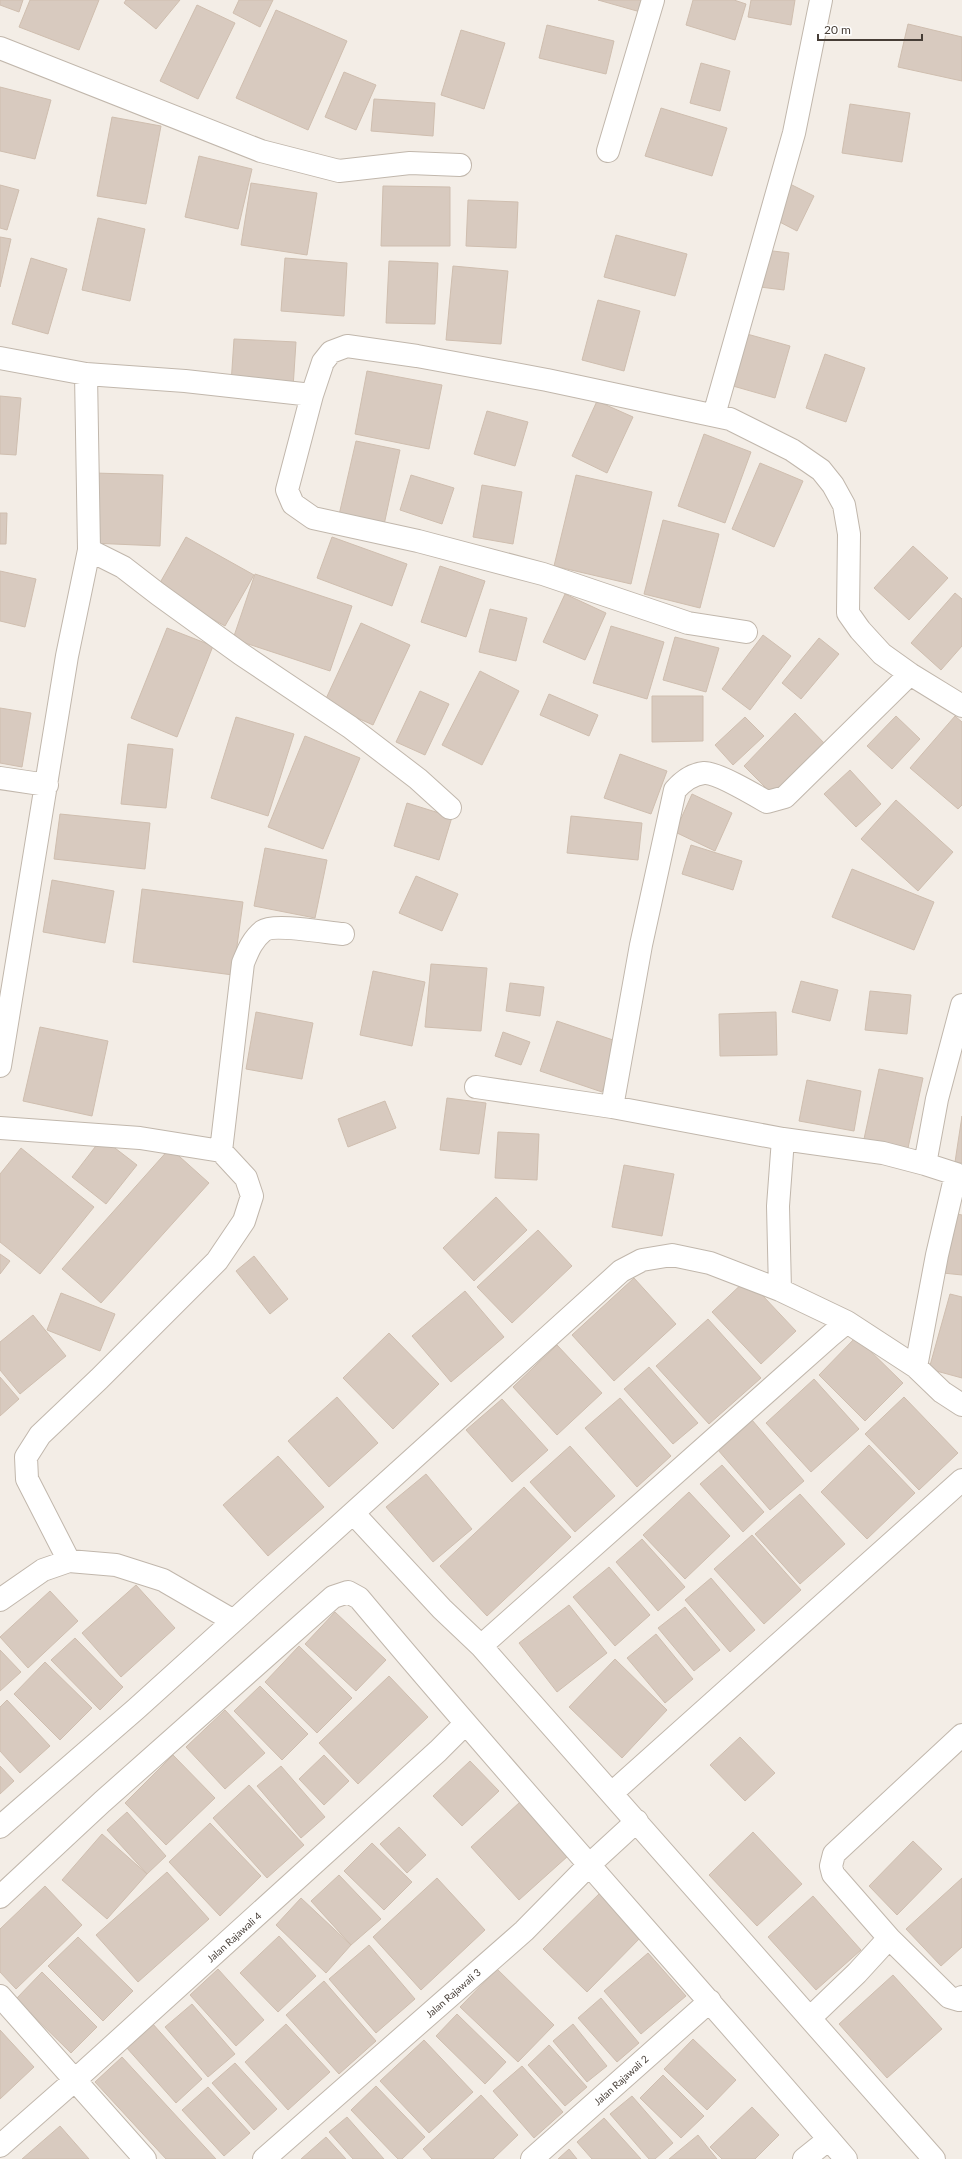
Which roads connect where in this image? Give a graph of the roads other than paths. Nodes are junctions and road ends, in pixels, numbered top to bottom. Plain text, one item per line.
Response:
1 (653, 0) edge
2 (821, 0) edge
3 (0, 48) edge
4 (608, 151) dead end
5 (460, 165) dead end
6 (0, 358) edge
7 (86, 374) junction
8 (312, 395) junction
9 (714, 415) junction
10 (89, 550) junction
11 (746, 632) dead end
12 (910, 674) junction
13 (962, 706) edge
14 (0, 778) edge
15 (47, 785) junction
16 (450, 808) dead end
17 (344, 934) dead end
18 (962, 1005) edge
19 (0, 1066) edge
20 (476, 1087) dead end
21 (612, 1107) junction
22 (0, 1128) edge
23 (783, 1139) junction
24 (221, 1151) junction
25 (925, 1164) junction
26 (959, 1174) edge
27 (780, 1290) junction
28 (848, 1322) junction
29 (916, 1367) junction
30 (962, 1405) edge
31 (962, 1480) edge
32 (354, 1514) junction
33 (69, 1561) junction
34 (0, 1600) edge
35 (232, 1620) junction
36 (481, 1646) junction
37 (465, 1724) junction
38 (962, 1735) edge
39 (612, 1793) junction
40 (637, 1821) junction
41 (0, 1827) edge
42 (589, 1864) junction
43 (0, 1897) edge
44 (889, 1938) junction
45 (0, 1996) edge
46 (962, 1997) edge
47 (710, 2001) junction
48 (810, 2018) junction
49 (75, 2080) junction
50 (829, 2139) junction
51 (0, 2146) edge
52 (145, 2159) edge
53 (264, 2159) edge
54 (532, 2159) edge
55 (804, 2159) edge
56 (846, 2159) edge
57 (934, 2159) edge

1 - 4 street
2 - 9 street
3 - 5 street
6 - 7 street
7 - 8 street
7 - 10 street
8 - 9 street
8 - 11 street
9 - 12 street
10 - 15 street
10 - 16 street
12 - 13 street
12 - 21 street
14 - 15 street
15 - 19 street
17 - 24 street
18 - 25 street
20 - 21 street
21 - 23 street
22 - 24 street
23 - 25 street
23 - 27 street
24 - 33 street
25 - 26 street
26 - 29 street
27 - 28 street
27 - 32 street
28 - 29 street
28 - 36 street
29 - 30 street
31 - 39 street
32 - 35 street
32 - 36 street
33 - 34 street
33 - 35 street
35 - 41 street
36 - 39 street
37 - 42 street
37 - 43 street
37 - 49 street, Jalan Rajawali 4
38 - 44 street
39 - 40 street
40 - 42 street, Jalan Rajawali 3
40 - 48 street
42 - 47 street
42 - 53 street, Jalan Rajawali 3
44 - 46 street
44 - 48 street
45 - 49 street
47 - 50 street
47 - 54 street, Jalan Rajawali 2
48 - 57 street
49 - 51 street, Jalan Rajawali 4
49 - 52 street
50 - 55 street
50 - 56 street

